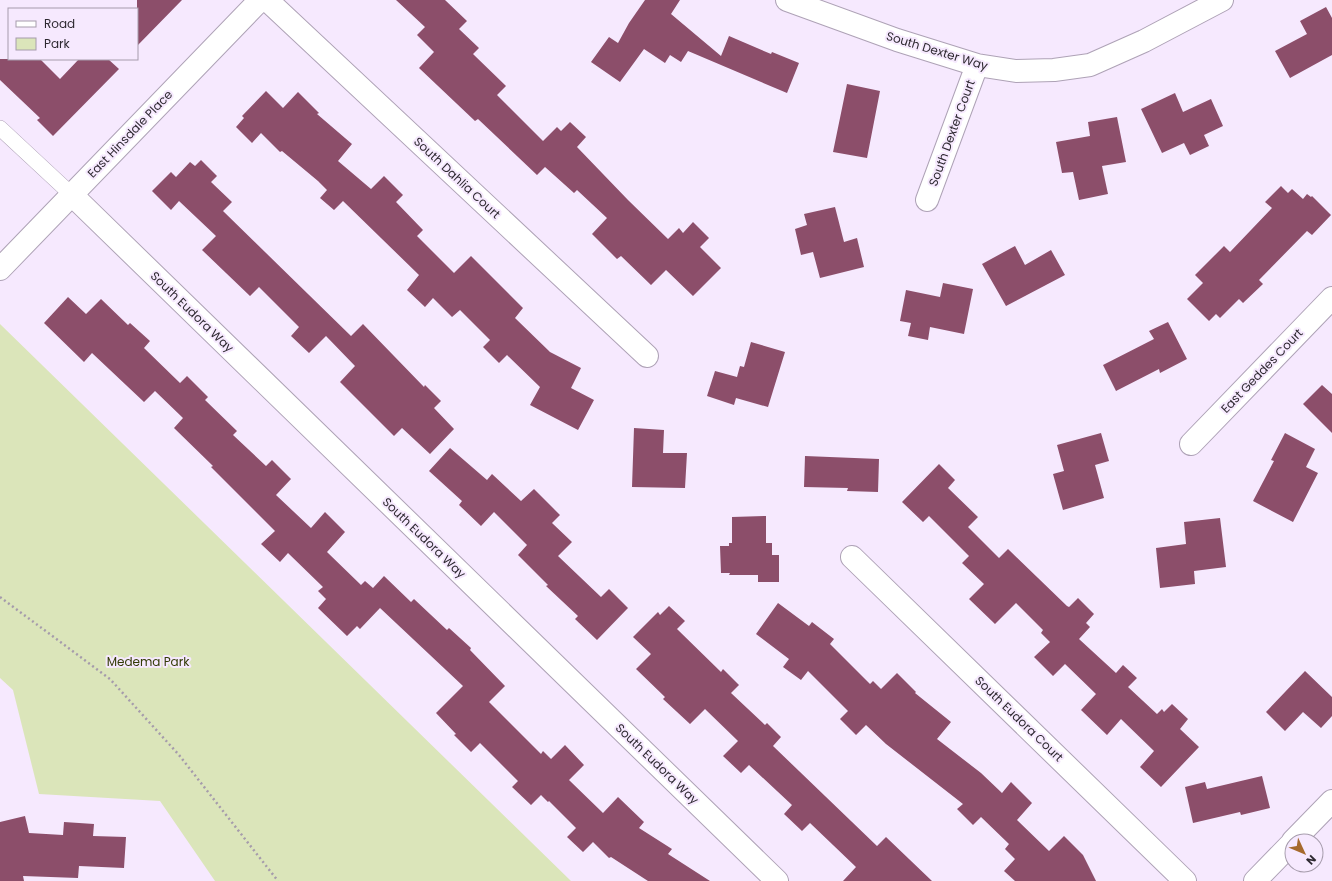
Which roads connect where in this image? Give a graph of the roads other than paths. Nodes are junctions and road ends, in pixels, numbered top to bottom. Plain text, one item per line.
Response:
1 (260, 0) edge
2 (268, 0) edge
3 (787, 0) edge
4 (1222, 0) edge
5 (977, 65) junction
6 (0, 128) edge
7 (72, 195) junction
8 (927, 200) dead end
9 (0, 269) edge
10 (1332, 298) edge
11 (647, 356) dead end
12 (1191, 444) dead end
13 (852, 556) dead end
14 (1332, 801) edge
15 (1302, 833) edge
16 (1284, 851) edge
17 (777, 881) edge
18 (1185, 881) edge
19 (1255, 881) edge

1 - 7 street, East Hinsdale Place
2 - 11 street, South Dahlia Court
3 - 5 street, South Dexter Way
4 - 5 street, South Dexter Way
5 - 8 street, South Dexter Court
6 - 7 lane
7 - 9 street, East Hinsdale Place
7 - 17 street, South Eudora Way
10 - 12 street, East Geddes Court
13 - 18 street, South Eudora Court
14 - 15 street
16 - 19 street

